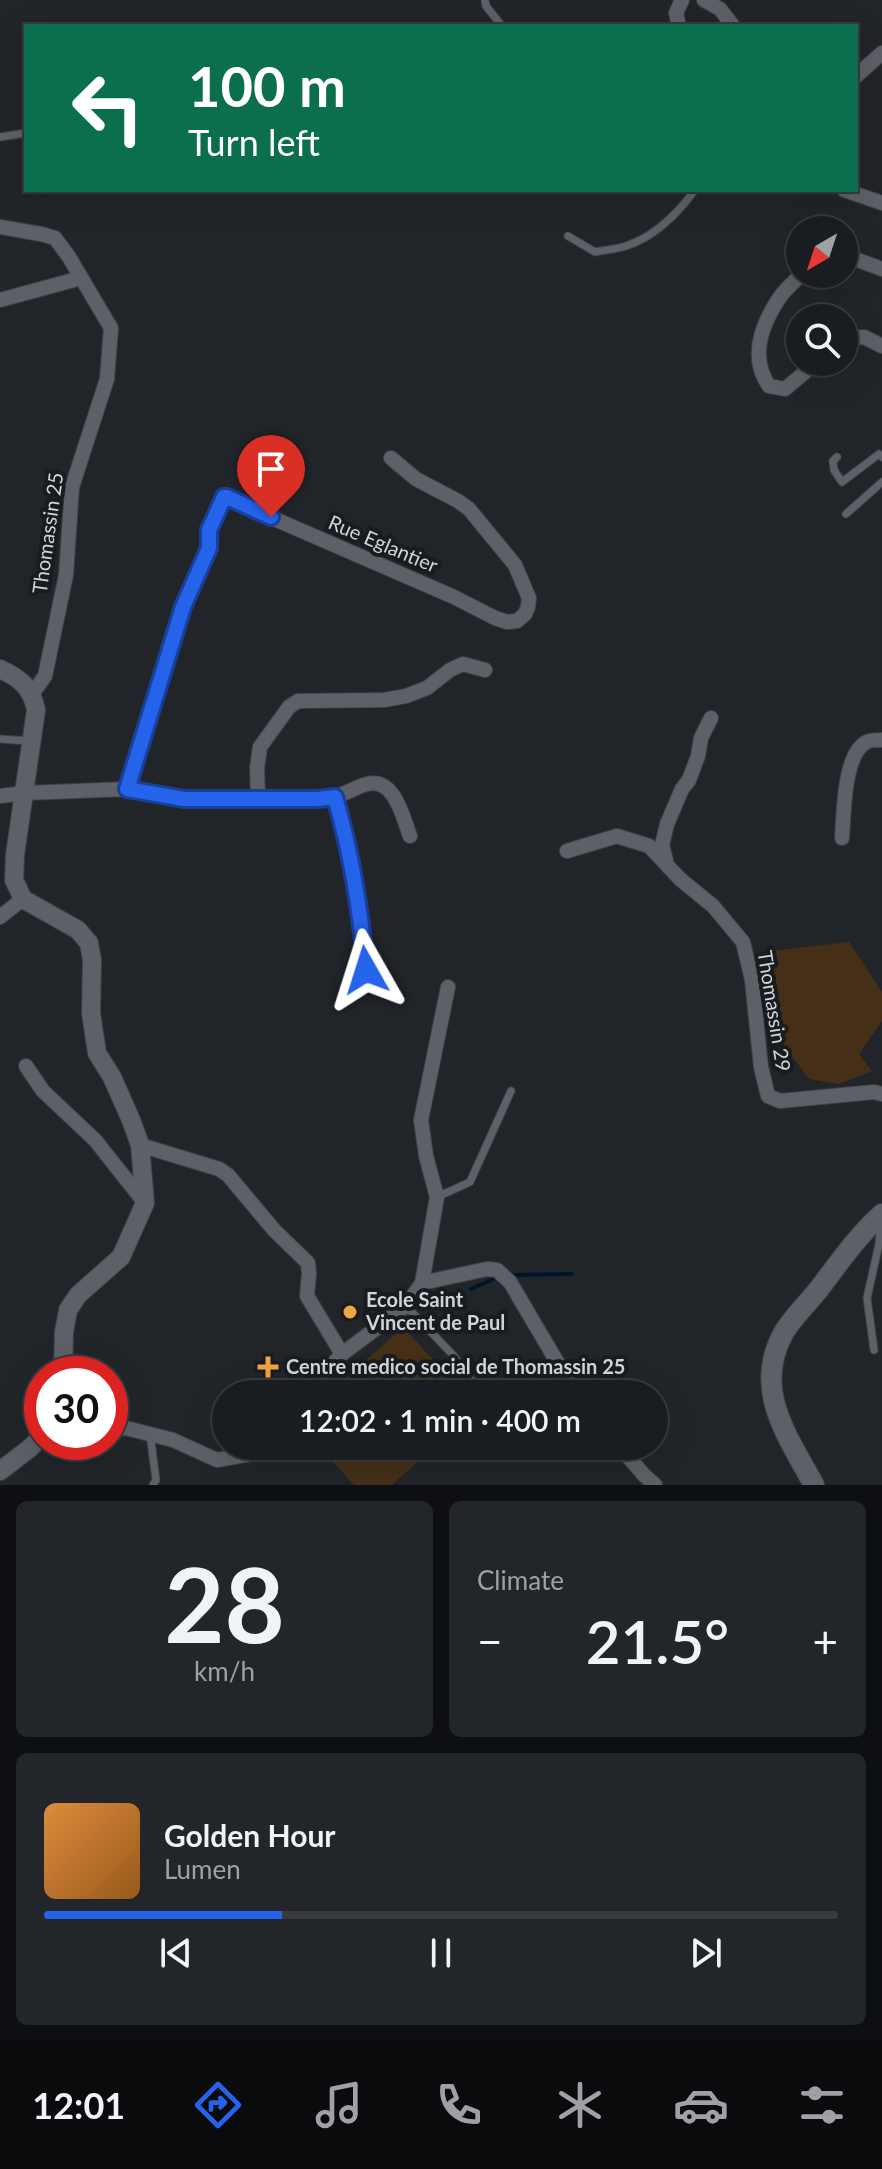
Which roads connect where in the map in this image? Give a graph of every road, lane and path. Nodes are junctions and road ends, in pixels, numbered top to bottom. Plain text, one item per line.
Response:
1 (485, 0) edge
2 (682, 0) edge
3 (704, 0) edge
4 (500, 24) edge
5 (679, 24) edge
6 (731, 24) edge
7 (882, 53) edge
8 (858, 74) edge
9 (24, 133) edge
10 (0, 137) edge
11 (694, 192) edge
12 (850, 192) edge
13 (882, 203) edge
14 (0, 227) edge
15 (568, 236) dead end
16 (858, 260) edge
17 (882, 269) edge
18 (81, 278) junction
19 (788, 288) edge
20 (0, 300) edge
21 (858, 338) edge
22 (882, 346) edge
23 (800, 376) edge
24 (837, 457) dead end
25 (882, 457) edge
26 (391, 458) dead end
27 (882, 482) edge
28 (846, 514) dead end
29 (0, 669) edge
30 (485, 670) dead end
31 (32, 694) junction
32 (711, 718) dead end
33 (0, 739) edge
34 (882, 740) edge
35 (31, 742) junction
36 (127, 789) junction
37 (25, 793) junction
38 (0, 796) edge
39 (335, 797) junction
40 (258, 798) junction
41 (410, 836) dead end
42 (842, 838) dead end
43 (567, 851) dead end
44 (667, 866) junction
45 (23, 899) junction
46 (0, 917) edge
47 (366, 970) dead end
48 (448, 987) dead end
49 (26, 1066) dead end
50 (511, 1091) dead end
51 (882, 1094) edge
52 (140, 1145) junction
53 (437, 1197) junction
54 (145, 1203) junction
55 (882, 1214) edge
56 (422, 1283) junction
57 (406, 1306) junction
58 (874, 1350) dead end
59 (342, 1354) junction
60 (63, 1356) edge
61 (319, 1380) edge
62 (472, 1380) edge
63 (568, 1380) edge
64 (128, 1428) edge
65 (150, 1434) junction
66 (24, 1454) edge
67 (212, 1458) edge
68 (631, 1460) edge
69 (0, 1471) edge
70 (153, 1485) edge
71 (655, 1485) edge
72 (814, 1485) edge

1 - 4 lane
2 - 5 street
3 - 6 street
7 - 8 street
9 - 10 lane
11 - 15 lane
12 - 13 street
14 - 18 street
16 - 17 street
18 - 20 street
18 - 31 street, Thomassin 25
19 - 23 street
21 - 22 street
24 - 25 lane
26 - 36 street, Rue Eglantier
27 - 28 lane
29 - 31 street
30 - 40 street
31 - 35 street, Thomassin 25
32 - 44 street
33 - 35 lane
34 - 42 street
35 - 37 street, Thomassin 25
36 - 37 street
36 - 40 street
37 - 38 street
37 - 45 street, Thomassin 25
39 - 40 street
39 - 41 street
39 - 47 street
43 - 44 street, Thomassin 29
44 - 51 street, Thomassin 29
45 - 46 street
45 - 52 street
48 - 53 street
49 - 54 street
50 - 53 lane
52 - 54 street
52 - 59 street
53 - 56 street
54 - 60 street
55 - 58 lane
55 - 72 main road
56 - 57 street
56 - 63 street
57 - 59 street
57 - 62 lane
59 - 61 street
64 - 65 street
65 - 67 street
65 - 70 lane
66 - 69 street
68 - 71 street

